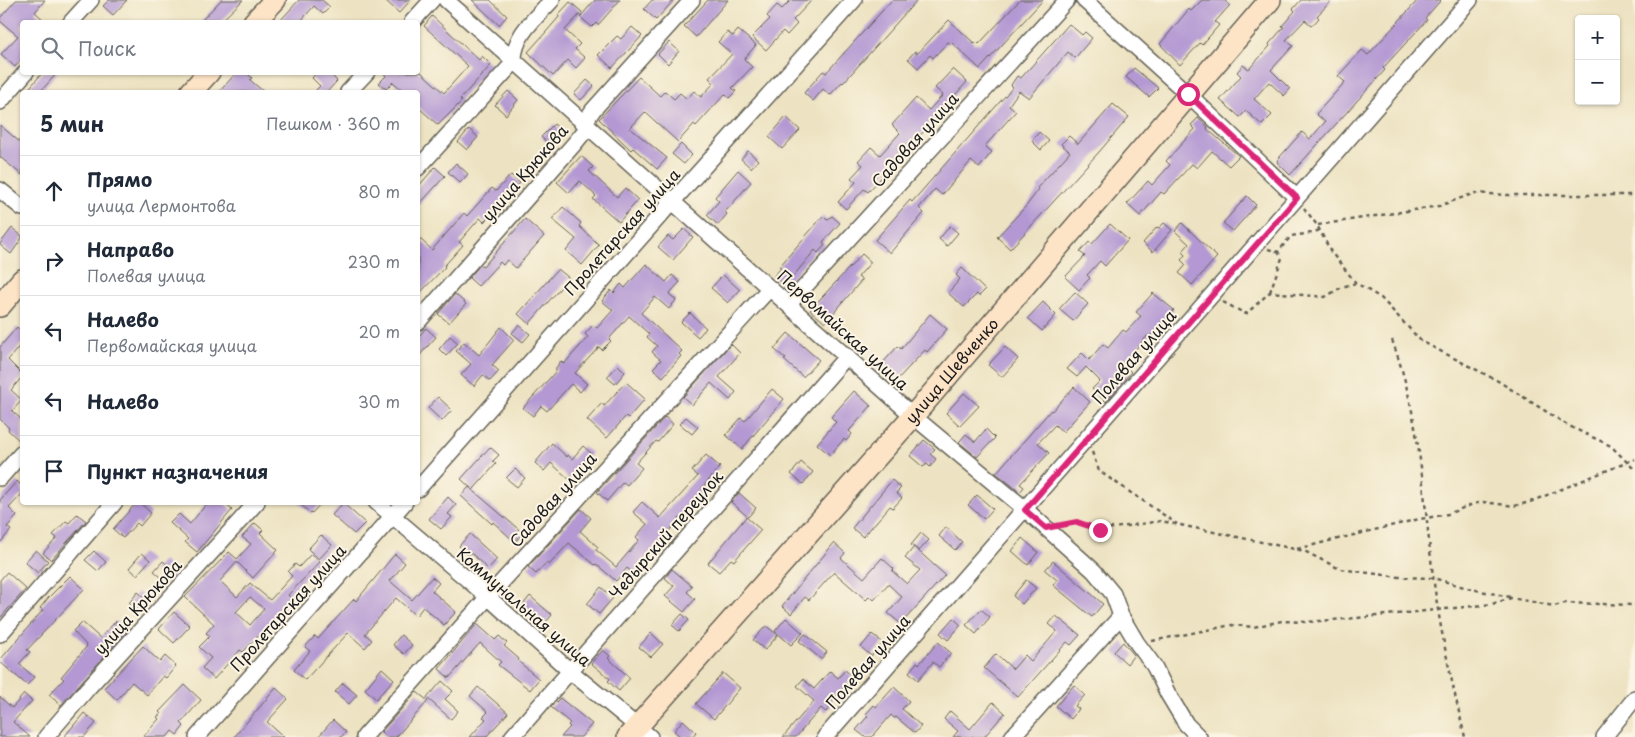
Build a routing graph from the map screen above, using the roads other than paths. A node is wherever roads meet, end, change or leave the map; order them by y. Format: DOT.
graph roads {
  1 [pos="91,0"];
  2 [pos="275,0"];
  3 [pos="432,0"];
  4 [pos="446,0"];
  5 [pos="552,0"];
  6 [pos="692,0"];
  7 [pos="854,0"];
  8 [pos="1067,0"];
  9 [pos="1084,0"];
  10 [pos="1270,0"];
  11 [pos="1470,0"];
  12 [pos="73,20"];
  13 [pos="256,20"];
  14 [pos="414,20"];
  15 [pos="514,62"];
  16 [pos="23,75"];
  17 [pos="206,75"];
  18 [pos="364,75"];
  19 [pos="193,90"];
  20 [pos="350,90"];
  21 [pos="1188,94"];
  22 [pos="0,102"];
  23 [pos="588,127"];
  24 [pos="420,166"];
  25 [pos="0,190"];
  26 [pos="1297,198"];
  27 [pos="673,201"];
  28 [pos="20,206"];
  29 [pos="20,282"];
  30 [pos="770,288"];
  31 [pos="789,304"];
  32 [pos="0,306"];
  33 [pos="420,320"];
  34 [pos="847,356"];
  35 [pos="913,416"];
  36 [pos="20,454"];
  37 [pos="0,478"];
  38 [pos="420,487"];
  39 [pos="112,505"];
  40 [pos="254,505"];
  41 [pos="379,505"];
  42 [pos="403,505"];
  43 [pos="1025,510"];
  44 [pos="393,517"];
  45 [pos="488,597"];
  46 [pos="1121,616"];
  47 [pos="0,634"];
  48 [pos="570,671"];
  49 [pos="1635,698"];
  50 [pos="638,733"];
  51 [pos="46,737"];
  52 [pos="197,737"];
  53 [pos="364,737"];
  54 [pos="512,737"];
  55 [pos="825,737"];
  56 [pos="1012,737"];
  57 [pos="1199,737"];
  58 [pos="1604,737"];
  1 -- 12 [label="street"];
  2 -- 13 [label="street"];
  3 -- 14 [label="street"];
  4 -- 15 [label="street, Первомайская улица"];
  5 -- 15 [label="street"];
  6 -- 23 [label="street, улица Крюкова"];
  7 -- 27 [label="street, Пролетарская улица"];
  8 -- 31 [label="street, Садовая улица"];
  9 -- 21 [label="street"];
  10 -- 21 [label="street, улица Шевченко"];
  11 -- 26 [label="street, Полевая улица"];
  15 -- 23 [label="street, Первомайская улица"];
  15 -- 24 [label="street"];
  16 -- 22 [label="street"];
  17 -- 19 [label="street"];
  18 -- 20 [label="street"];
  21 -- 26 [label="street"];
  21 -- 35 [label="street, улица Шевченко"];
  23 -- 27 [label="street, Первомайская улица"];
  23 -- 33 [label="street, улица Крюкова"];
  25 -- 28 [label="street"];
  26 -- 43 [label="street, Полевая улица"];
  27 -- 30 [label="street, Первомайская улица"];
  27 -- 38 [label="street, Пролетарская улица"];
  29 -- 32 [label="street"];
  30 -- 31 [label="street, Первомайская улица"];
  30 -- 45 [label="street, Садовая улица"];
  31 -- 34 [label="street, Первомайская улица"];
  34 -- 35 [label="street, Первомайская улица"];
  34 -- 48 [label="street, Чедырский переулок"];
  35 -- 43 [label="street, Первомайская улица"];
  35 -- 50 [label="street, улица Шевченко"];
  36 -- 37 [label="street"];
  39 -- 47 [label="street"];
  40 -- 51 [label="street, улица Крюкова"];
  41 -- 44 [label="street, Коммунальная улица"];
  42 -- 44 [label="street, Пролетарская улица"];
  43 -- 46 [label="street, Первомайская улица"];
  43 -- 55 [label="street, Полевая улица"];
  44 -- 45 [label="street, Коммунальная улица"];
  44 -- 52 [label="street, Пролетарская улица"];
  45 -- 48 [label="street, Коммунальная улица"];
  45 -- 53 [label="street, Садовая улица"];
  46 -- 56 [label="street"];
  46 -- 57 [label="street, Первомайская улица"];
  48 -- 50 [label="street, Коммунальная улица"];
  48 -- 54 [label="street, Чедырский переулок"];
  49 -- 58 [label="street"];
}
